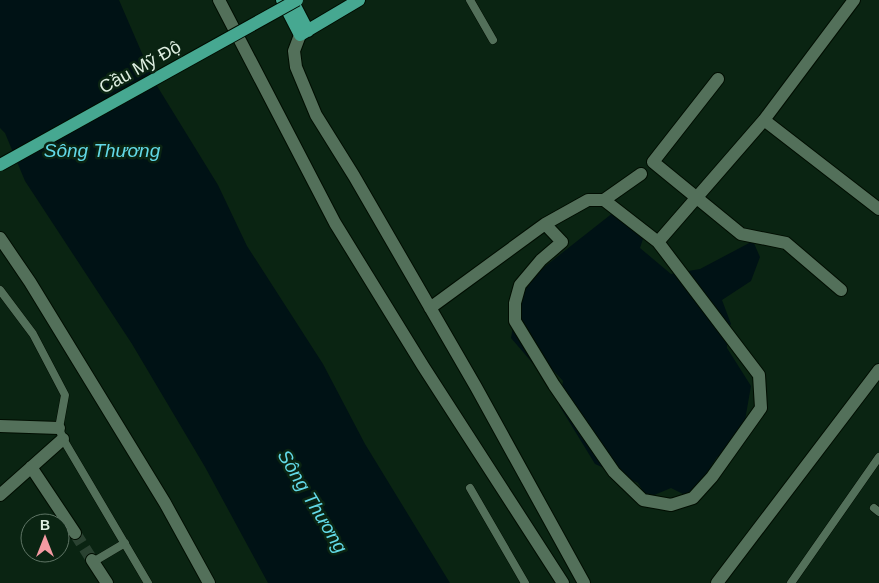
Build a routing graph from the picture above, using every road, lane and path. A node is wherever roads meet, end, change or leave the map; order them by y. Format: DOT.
graph roads {
  1 [pos="219,0"];
  2 [pos="282,0"];
  3 [pos="292,0"];
  4 [pos="297,0"];
  5 [pos="358,0"];
  6 [pos="470,0"];
  7 [pos="854,0"];
  8 [pos="304,33"];
  9 [pos="493,40"];
  10 [pos="718,79"];
  11 [pos="764,120"];
  12 [pos="0,165"];
  13 [pos="641,174"];
  14 [pos="695,198"];
  15 [pos="604,200"];
  16 [pos="879,209"];
  17 [pos="545,224"];
  18 [pos="0,238"];
  19 [pos="658,242"];
  20 [pos="0,290"];
  21 [pos="842,290"];
  22 [pos="430,308"];
  23 [pos="879,370"];
  24 [pos="0,426"];
  25 [pos="61,434"];
  26 [pos="879,457"];
  27 [pos="31,468"];
  28 [pos="470,488"];
  29 [pos="0,495"];
  30 [pos="75,533"];
  31 [pos="125,543"];
  32 [pos="93,561"];
  33 [pos="107,583"];
  34 [pos="148,583"];
  35 [pos="209,583"];
  36 [pos="526,583"];
  37 [pos="563,583"];
  38 [pos="584,583"];
  39 [pos="717,583"];
  40 [pos="791,583"];
  1 -- 37 [label="street"];
  2 -- 8 [label="main road"];
  3 -- 8 [label="main road"];
  4 -- 12 [label="main road, Cầu Mỹ Độ, bridge"];
  5 -- 8 [label="main road"];
  6 -- 9 [label="lane"];
  7 -- 11 [label="street"];
  8 -- 22 [label="street"];
  10 -- 14 [label="street"];
  11 -- 14 [label="street"];
  11 -- 16 [label="street"];
  13 -- 15 [label="street"];
  14 -- 19 [label="street"];
  14 -- 21 [label="street"];
  15 -- 17 [label="street"];
  15 -- 19 [label="street"];
  17 -- 19 [label="street"];
  17 -- 22 [label="street"];
  18 -- 35 [label="street"];
  20 -- 25 [label="lane"];
  22 -- 38 [label="street"];
  23 -- 39 [label="street"];
  24 -- 25 [label="street"];
  25 -- 27 [label="street"];
  25 -- 31 [label="lane"];
  26 -- 40 [label="lane"];
  27 -- 29 [label="street"];
  27 -- 30 [label="street"];
  28 -- 36 [label="lane"];
  31 -- 32 [label="lane"];
  31 -- 34 [label="lane"];
  32 -- 33 [label="street"];
}
